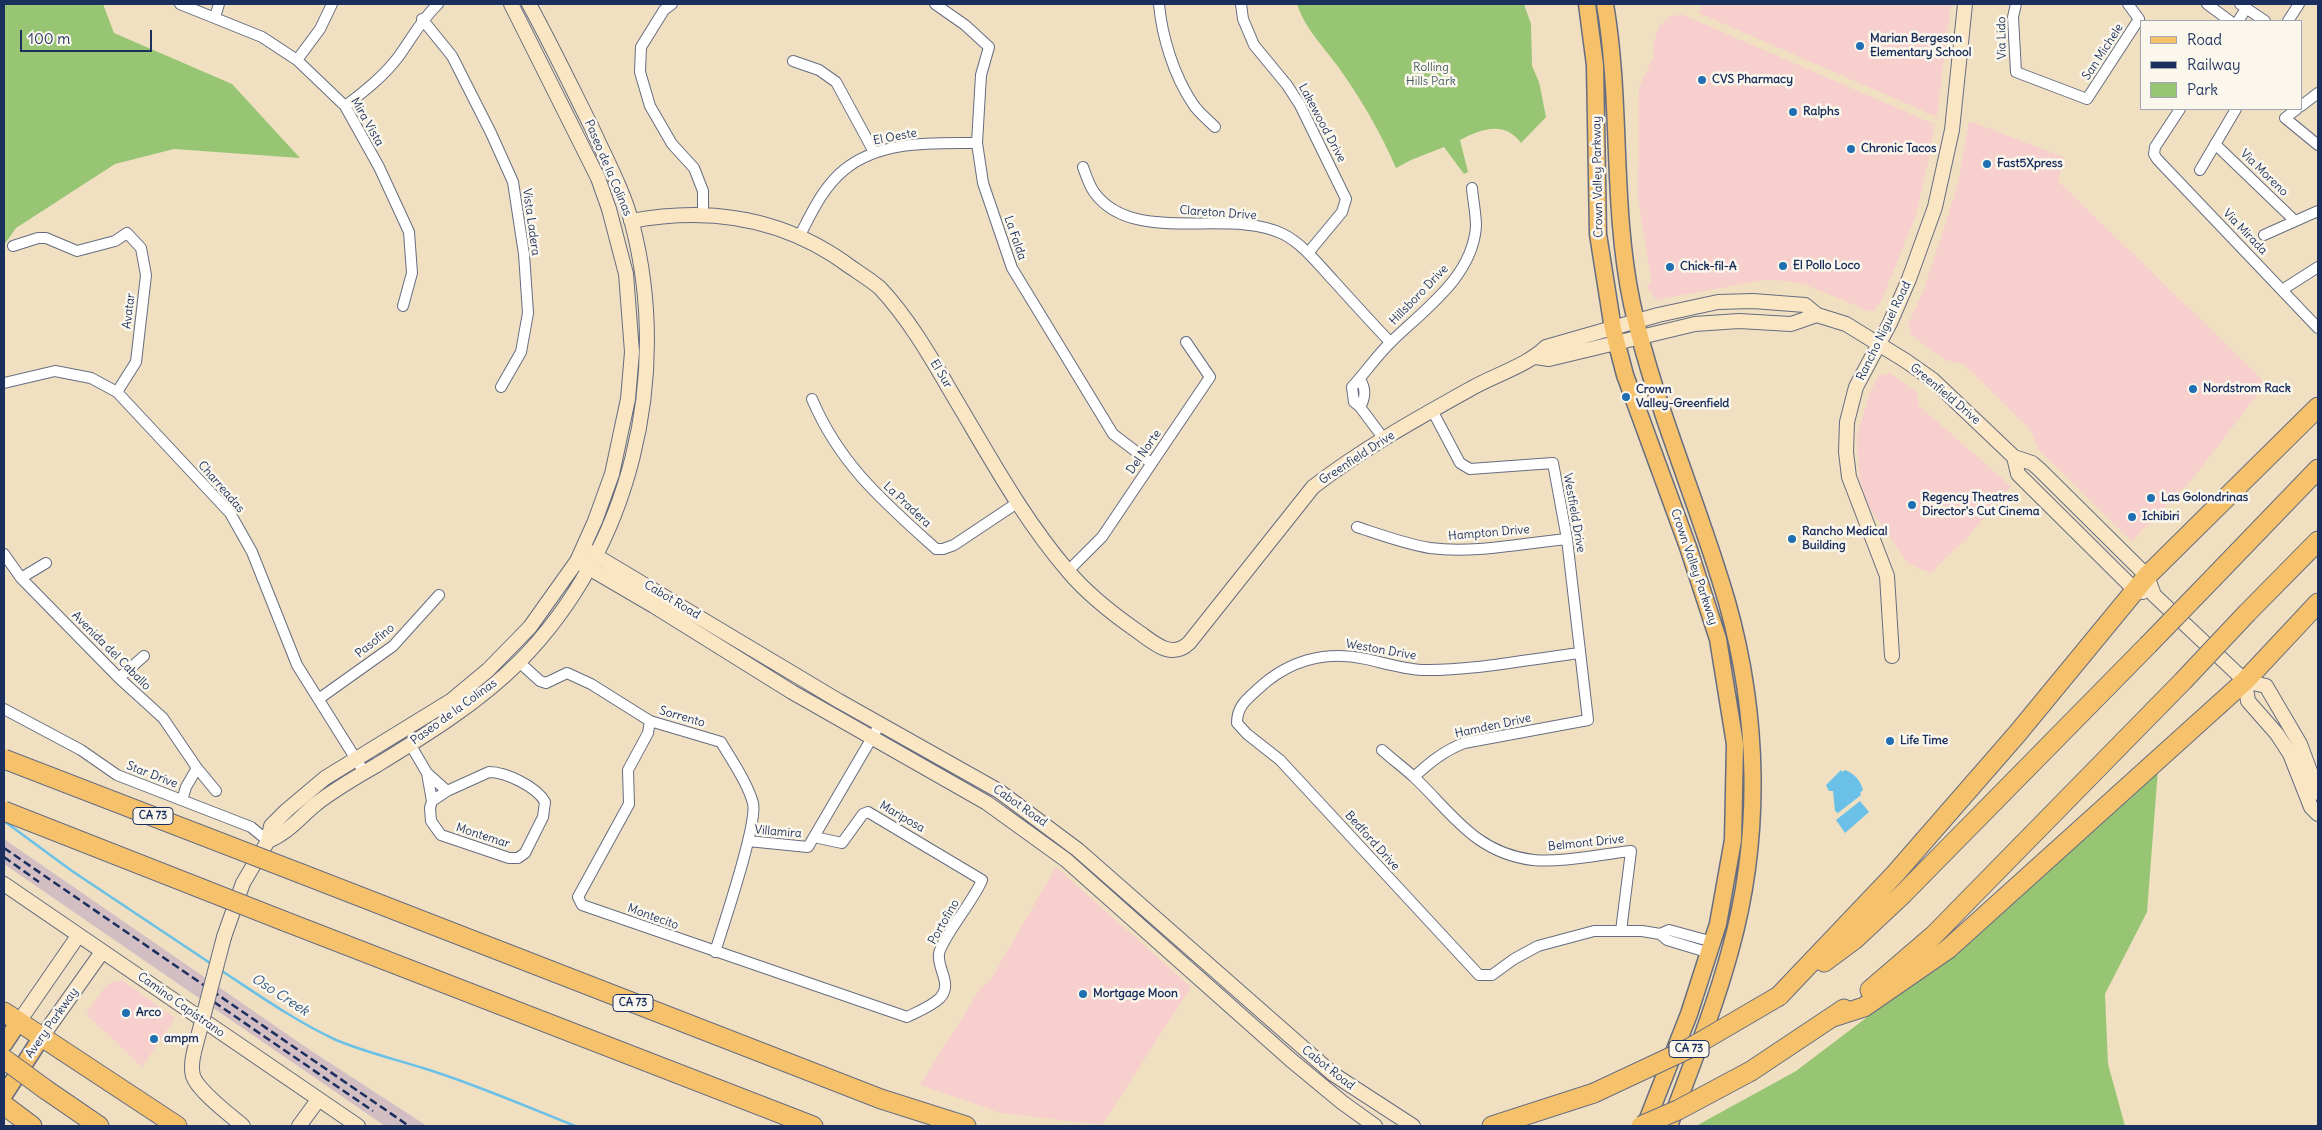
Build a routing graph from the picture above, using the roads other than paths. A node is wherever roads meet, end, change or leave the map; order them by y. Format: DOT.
graph roads {
  1 [pos="180,4"];
  2 [pos="219,4"];
  3 [pos="332,4"];
  4 [pos="438,4"];
  5 [pos="511,4"];
  6 [pos="529,4"];
  7 [pos="672,4"];
  8 [pos="935,4"];
  9 [pos="1159,4"];
  10 [pos="1241,4"];
  11 [pos="1588,4"];
  12 [pos="1605,4"];
  13 [pos="1965,4"];
  14 [pos="2016,4"];
  15 [pos="2128,4"];
  16 [pos="2299,4"];
  17 [pos="2209,5"];
  18 [pos="2243,6"];
  19 [pos="215,17"];
  20 [pos="422,20"];
  21 [pos="2229,20"];
  22 [pos="2238,20"];
  23 [pos="2264,20"];
  24 [pos="2289,20"];
  25 [pos="297,60"];
  26 [pos="793,61"];
  27 [pos="2318,93"];
  28 [pos="2087,99"];
  29 [pos="2302,105"];
  30 [pos="345,106"];
  31 [pos="2179,110"];
  32 [pos="2235,110"];
  33 [pos="2297,110"];
  34 [pos="1214,127"];
  35 [pos="977,143"];
  36 [pos="2215,144"];
  37 [pos="2318,145"];
  38 [pos="874,152"];
  39 [pos="1083,168"];
  40 [pos="2200,170"];
  41 [pos="1472,188"];
  42 [pos="610,209"];
  43 [pos="2318,211"];
  44 [pos="703,214"];
  45 [pos="632,221"];
  46 [pos="2295,221"];
  47 [pos="2264,234"];
  48 [pos="800,237"];
  49 [pos="13,246"];
  50 [pos="1308,253"];
  51 [pos="623,258"];
  52 [pos="2318,267"];
  53 [pos="2282,290"];
  54 [pos="404,306"];
  55 [pos="1817,315"];
  56 [pos="2318,328"];
  57 [pos="1638,329"];
  58 [pos="1615,336"];
  59 [pos="1186,342"];
  60 [pos="1390,342"];
  61 [pos="1879,344"];
  62 [pos="4,383"];
  63 [pos="501,387"];
  64 [pos="117,392"];
  65 [pos="812,399"];
  66 [pos="2318,407"];
  67 [pos="1433,412"];
  68 [pos="1384,439"];
  69 [pos="2014,457"];
  70 [pos="1151,463"];
  71 [pos="2318,469"];
  72 [pos="1017,503"];
  73 [pos="1357,527"];
  74 [pos="1567,538"];
  75 [pos="2318,541"];
  76 [pos="583,548"];
  77 [pos="4,554"];
  78 [pos="596,555"];
  79 [pos="46,563"];
  80 [pos="583,565"];
  81 [pos="1068,571"];
  82 [pos="2147,576"];
  83 [pos="21,578"];
  84 [pos="2135,590"];
  85 [pos="439,595"];
  86 [pos="2154,595"];
  87 [pos="2318,602"];
  88 [pos="1177,651"];
  89 [pos="1580,654"];
  90 [pos="144,656"];
  91 [pos="1892,656"];
  92 [pos="519,662"];
  93 [pos="119,678"];
  94 [pos="2245,681"];
  95 [pos="320,698"];
  96 [pos="452,700"];
  97 [pos="4,709"];
  98 [pos="1588,720"];
  99 [pos="650,721"];
  100 [pos="1237,722"];
  101 [pos="880,724"];
  102 [pos="2292,730"];
  103 [pos="872,737"];
  104 [pos="2281,739"];
  105 [pos="410,744"];
  106 [pos="1382,750"];
  107 [pos="4,758"];
  108 [pos="356,760"];
  109 [pos="197,768"];
  110 [pos="364,772"];
  111 [pos="428,773"];
  112 [pos="1414,777"];
  113 [pos="216,791"];
  114 [pos="447,791"];
  115 [pos="2318,793"];
  116 [pos="182,800"];
  117 [pos="432,801"];
  118 [pos="4,812"];
  119 [pos="2318,814"];
  120 [pos="814,837"];
  121 [pos="268,841"];
  122 [pos="748,841"];
  123 [pos="982,880"];
  124 [pos="4,884"];
  125 [pos="1621,931"];
  126 [pos="78,936"];
  127 [pos="1712,947"];
  128 [pos="102,952"];
  129 [pos="715,952"];
  130 [pos="1779,996"];
  131 [pos="11,1017"];
  132 [pos="1833,1017"];
  133 [pos="907,1018"];
  134 [pos="41,1038"];
  135 [pos="4,1044"];
  136 [pos="4,1059"];
  137 [pos="4,1095"];
  138 [pos="318,1100"];
  139 [pos="4,1105"];
  140 [pos="28,1123"];
  141 [pos="99,1126"];
  142 [pos="177,1126"];
  143 [pos="243,1126"];
  144 [pos="299,1126"];
  145 [pos="358,1126"];
  146 [pos="813,1126"];
  147 [pos="966,1126"];
  148 [pos="1375,1126"];
  149 [pos="1413,1126"];
  150 [pos="1492,1126"];
  151 [pos="1642,1126"];
  152 [pos="1645,1126"];
  153 [pos="1669,1126"];
  1 -- 19 [label="street, Mira Vista"];
  2 -- 19 [label="street"];
  3 -- 25 [label="street"];
  4 -- 20 [label="street"];
  5 -- 42 [label="main road, Paseo de la Colinas"];
  6 -- 45 [label="main road, Paseo de la Colinas"];
  7 -- 44 [label="street"];
  8 -- 35 [label="street, La Falda"];
  9 -- 34 [label="street"];
  10 -- 50 [label="street, Lakewood Drive"];
  11 -- 58 [label="main road, Crown Valley Parkway"];
  12 -- 57 [label="main road, Crown Valley Parkway"];
  13 -- 61 [label="main road, Rancho Niguel Road"];
  14 -- 28 [label="street, Via Lido"];
  15 -- 28 [label="street, San Michele"];
  16 -- 24 [label="street"];
  17 -- 21 [label="street"];
  18 -- 22 [label="street"];
  18 -- 23 [label="street"];
  19 -- 25 [label="street, Mira Vista"];
  20 -- 30 [label="street"];
  20 -- 63 [label="street, Vista Ladera"];
  25 -- 30 [label="street, Mira Vista"];
  26 -- 38 [label="street"];
  27 -- 29 [label="street"];
  30 -- 54 [label="street, Mira Vista"];
  31 -- 53 [label="street, Via Mirada"];
  32 -- 36 [label="street"];
  33 -- 37 [label="street"];
  35 -- 38 [label="street, El Oeste"];
  35 -- 70 [label="street, La Falda"];
  36 -- 40 [label="street"];
  36 -- 46 [label="street, Via Moreno"];
  38 -- 48 [label="street, El Oeste"];
  39 -- 50 [label="street, Clareton Drive"];
  41 -- 60 [label="street, Hillsboro Drive"];
  42 -- 45 [label="main road"];
  42 -- 51 [label="main road, Paseo de la Colinas"];
  43 -- 46 [label="street"];
  44 -- 45 [label="main road, El Sur"];
  44 -- 48 [label="main road, El Sur"];
  45 -- 51 [label="main road"];
  45 -- 78 [label="main road, Paseo de la Colinas"];
  46 -- 47 [label="street"];
  48 -- 72 [label="main road, El Sur"];
  49 -- 64 [label="street, Avatar"];
  50 -- 60 [label="street, Clareton Drive"];
  51 -- 76 [label="main road, Paseo de la Colinas"];
  52 -- 53 [label="street"];
  53 -- 56 [label="street, Via Mirada"];
  55 -- 57 [label="main road, Greenfield Drive"];
  55 -- 57 [label="main road, Greenfield Drive"];
  55 -- 61 [label="main road, Greenfield Drive"];
  57 -- 58 [label="main road, Greenfield Drive"];
  57 -- 153 [label="main road, Crown Valley Parkway"];
  58 -- 67 [label="main road, Greenfield Drive"];
  58 -- 127 [label="main road, Crown Valley Parkway"];
  59 -- 70 [label="street, Del Norte"];
  60 -- 68 [label="street, Hillsboro Drive"];
  61 -- 69 [label="main road, Greenfield Drive"];
  61 -- 91 [label="main road, Rancho Niguel Road"];
  62 -- 64 [label="street, Charreadas"];
  64 -- 95 [label="street, Charreadas"];
  65 -- 72 [label="street, La Pradera"];
  66 -- 82 [label="highway"];
  67 -- 68 [label="main road, Greenfield Drive"];
  67 -- 74 [label="street, Westfield Drive"];
  68 -- 88 [label="main road, Greenfield Drive"];
  69 -- 82 [label="main road, Greenfield Drive"];
  69 -- 84 [label="main road, Greenfield Drive"];
  70 -- 81 [label="street, Del Norte"];
  71 -- 130 [label="highway, bridge"];
  72 -- 81 [label="main road, El Sur"];
  73 -- 74 [label="street, Hampton Drive"];
  74 -- 89 [label="street, Westfield Drive"];
  75 -- 132 [label="highway, bridge"];
  76 -- 78 [label="main road, Cabot Road"];
  76 -- 80 [label="main road, Paseo de la Colinas"];
  77 -- 83 [label="street, Avenida del Caballo"];
  78 -- 80 [label="main road, Paseo de la Colinas"];
  78 -- 101 [label="main road, Cabot Road"];
  79 -- 83 [label="street"];
  80 -- 92 [label="main road, Paseo de la Colinas"];
  80 -- 96 [label="main road, Paseo de la Colinas"];
  80 -- 103 [label="main road, Cabot Road"];
  81 -- 88 [label="main road, El Sur"];
  82 -- 84 [label="highway"];
  82 -- 86 [label="main road, Greenfield Drive"];
  83 -- 93 [label="street, Avenida del Caballo"];
  84 -- 86 [label="main road, Greenfield Drive"];
  84 -- 130 [label="highway"];
  85 -- 95 [label="street, Pasofino"];
  86 -- 94 [label="main road, Greenfield Drive"];
  87 -- 94 [label="highway"];
  89 -- 98 [label="street, Westfield Drive"];
  89 -- 100 [label="street, Weston Drive"];
  90 -- 93 [label="street"];
  92 -- 99 [label="street, Sorrento"];
  92 -- 105 [label="main road, Paseo de la Colinas"];
  93 -- 109 [label="street, Avenida del Caballo"];
  94 -- 102 [label="main road, Greenfield Drive"];
  94 -- 104 [label="main road"];
  94 -- 132 [label="highway"];
  95 -- 108 [label="street, Charreadas"];
  96 -- 105 [label="main road"];
  96 -- 108 [label="main road, Paseo de la Colinas"];
  97 -- 116 [label="street, Star Drive"];
  98 -- 112 [label="street, Hamden Drive"];
  99 -- 122 [label="street, Sorrento"];
  99 -- 129 [label="street, Montecito"];
  100 -- 125 [label="street, Bedford Drive"];
  101 -- 103 [label="street, Villamira"];
  101 -- 149 [label="main road, Cabot Road"];
  102 -- 104 [label="main road"];
  102 -- 115 [label="main road, Greenfield Drive"];
  103 -- 120 [label="street, Villamira"];
  103 -- 148 [label="main road, Cabot Road"];
  104 -- 119 [label="main road"];
  105 -- 110 [label="main road, Paseo de la Colinas"];
  105 -- 111 [label="street"];
  106 -- 112 [label="street, Belmont Drive"];
  107 -- 147 [label="highway, CA 73, bridge"];
  108 -- 110 [label="street, Charreadas"];
  108 -- 121 [label="main road, Paseo de la Colinas"];
  109 -- 113 [label="street, Avenida del Caballo"];
  109 -- 116 [label="street"];
  110 -- 121 [label="main road, Paseo de la Colinas"];
  111 -- 114 [label="street"];
  111 -- 117 [label="street"];
  112 -- 125 [label="street, Belmont Drive"];
  114 -- 117 [label="street, Montemar"];
  114 -- 117 [label="street, Montemar"];
  116 -- 121 [label="street, Star Drive"];
  118 -- 146 [label="highway, bridge"];
  120 -- 122 [label="street, Villamira"];
  120 -- 123 [label="street, Mariposa"];
  121 -- 143 [label="main road, Paseo de la Colinas, bridge"];
  122 -- 129 [label="street, Villamira"];
  123 -- 133 [label="street, Portofino"];
  124 -- 126 [label="main road, Camino Capistrano"];
  125 -- 127 [label="street"];
  126 -- 128 [label="main road, Camino Capistrano"];
  126 -- 131 [label="main road"];
  127 -- 152 [label="main road, Crown Valley Parkway"];
  128 -- 134 [label="main road, Avery Parkway"];
  128 -- 138 [label="main road, Camino Capistrano"];
  129 -- 133 [label="street, Montecito"];
  130 -- 150 [label="highway, CA 73, bridge"];
  131 -- 134 [label="highway"];
  131 -- 135 [label="main road"];
  132 -- 151 [label="highway, bridge"];
  134 -- 137 [label="main road, Avery Parkway"];
  134 -- 142 [label="highway"];
  136 -- 141 [label="highway, bridge"];
  138 -- 144 [label="main road"];
  138 -- 145 [label="main road, Camino Capistrano"];
  139 -- 140 [label="highway"];
}
